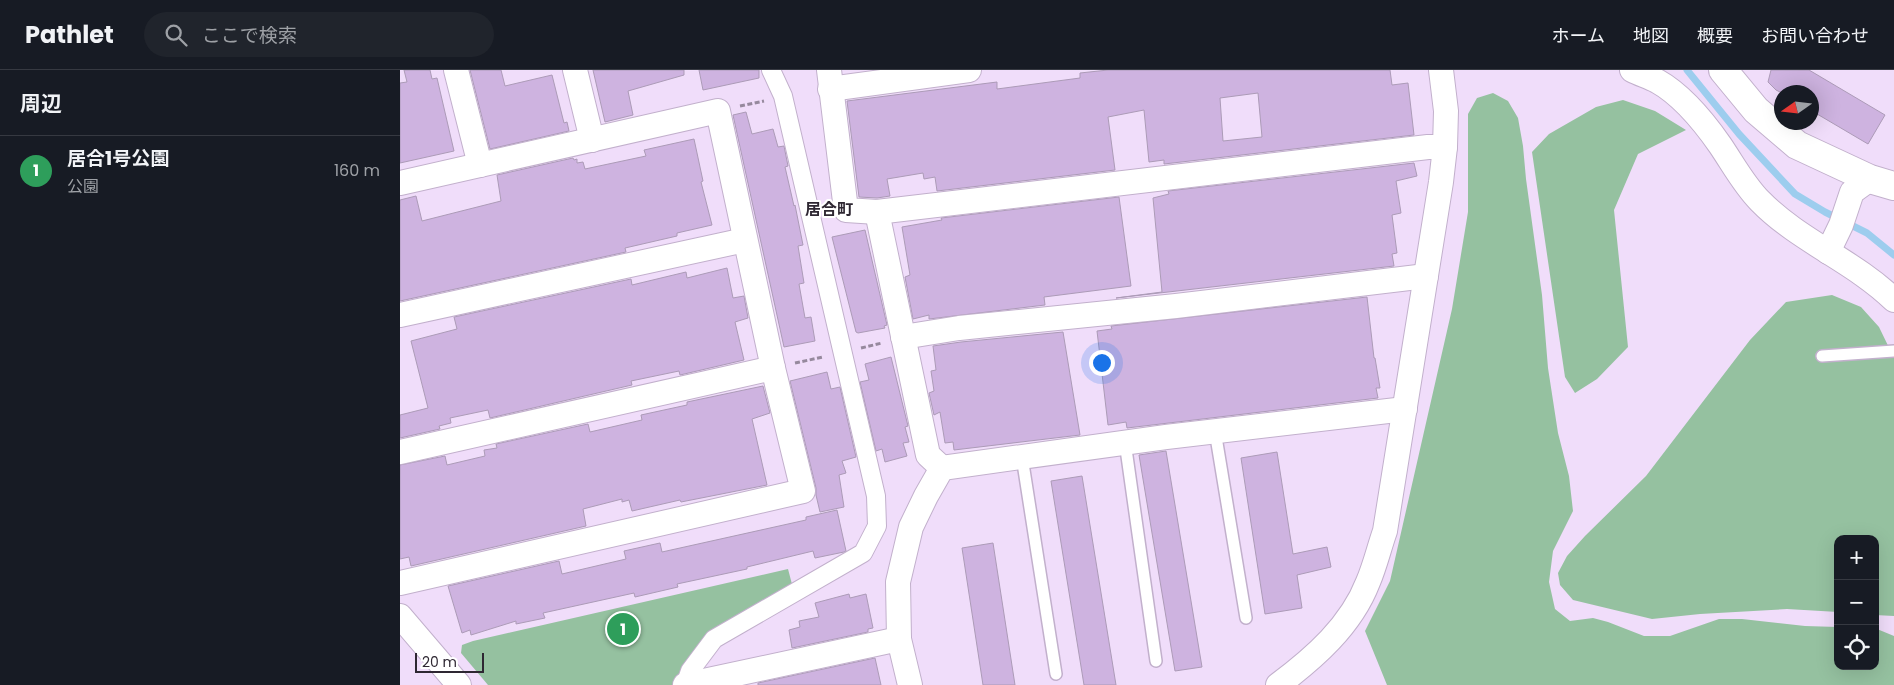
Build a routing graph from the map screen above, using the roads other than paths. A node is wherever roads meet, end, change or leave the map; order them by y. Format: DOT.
graph roads {
  1 [pos="456,70"];
  2 [pos="574,70"];
  3 [pos="771,70"];
  4 [pos="969,70"];
  5 [pos="1441,70"];
  6 [pos="1632,70"];
  7 [pos="1723,70"];
  8 [pos="829,79"];
  9 [pos="592,140"];
  10 [pos="1445,147"];
  11 [pos="480,165"];
  12 [pos="400,183"];
  13 [pos="1872,186"];
  14 [pos="877,212"];
  15 [pos="745,240"];
  16 [pos="1828,252"];
  17 [pos="1426,276"];
  18 [pos="1894,300"];
  19 [pos="400,315"];
  20 [pos="903,337"];
  21 [pos="1894,351"];
  22 [pos="1822,356"];
  23 [pos="773,368"];
  24 [pos="1404,408"];
  25 [pos="1215,431"];
  26 [pos="1125,442"];
  27 [pos="400,452"];
  28 [pos="1022,457"];
  29 [pos="942,468"];
  30 [pos="400,583"];
  31 [pos="400,616"];
  32 [pos="1246,618"];
  33 [pos="899,639"];
  34 [pos="1156,661"];
  35 [pos="1056,674"];
  36 [pos="459,685"];
  37 [pos="685,685"];
  38 [pos="910,685"];
  39 [pos="1278,685"];
  1 -- 11 [label="street"];
  2 -- 9 [label="street"];
  3 -- 37 [label="street"];
  4 -- 8 [label="street"];
  5 -- 10 [label="street"];
  6 -- 16 [label="street"];
  7 -- 13 [label="street"];
  8 -- 14 [label="street"];
  9 -- 11 [label="street"];
  9 -- 15 [label="street"];
  10 -- 14 [label="street"];
  10 -- 17 [label="street"];
  11 -- 12 [label="street"];
  13 -- 16 [label="street"];
  14 -- 20 [label="street"];
  15 -- 19 [label="street"];
  15 -- 23 [label="street"];
  16 -- 18 [label="street"];
  17 -- 20 [label="street"];
  17 -- 24 [label="street"];
  20 -- 29 [label="street"];
  21 -- 22 [label="lane"];
  23 -- 27 [label="street"];
  23 -- 30 [label="street"];
  24 -- 25 [label="street"];
  24 -- 39 [label="street"];
  25 -- 26 [label="street"];
  25 -- 32 [label="lane"];
  26 -- 28 [label="street"];
  26 -- 34 [label="lane"];
  28 -- 29 [label="street"];
  28 -- 35 [label="lane"];
  29 -- 33 [label="street"];
  31 -- 36 [label="street"];
  33 -- 37 [label="street"];
  33 -- 38 [label="street"];
}
